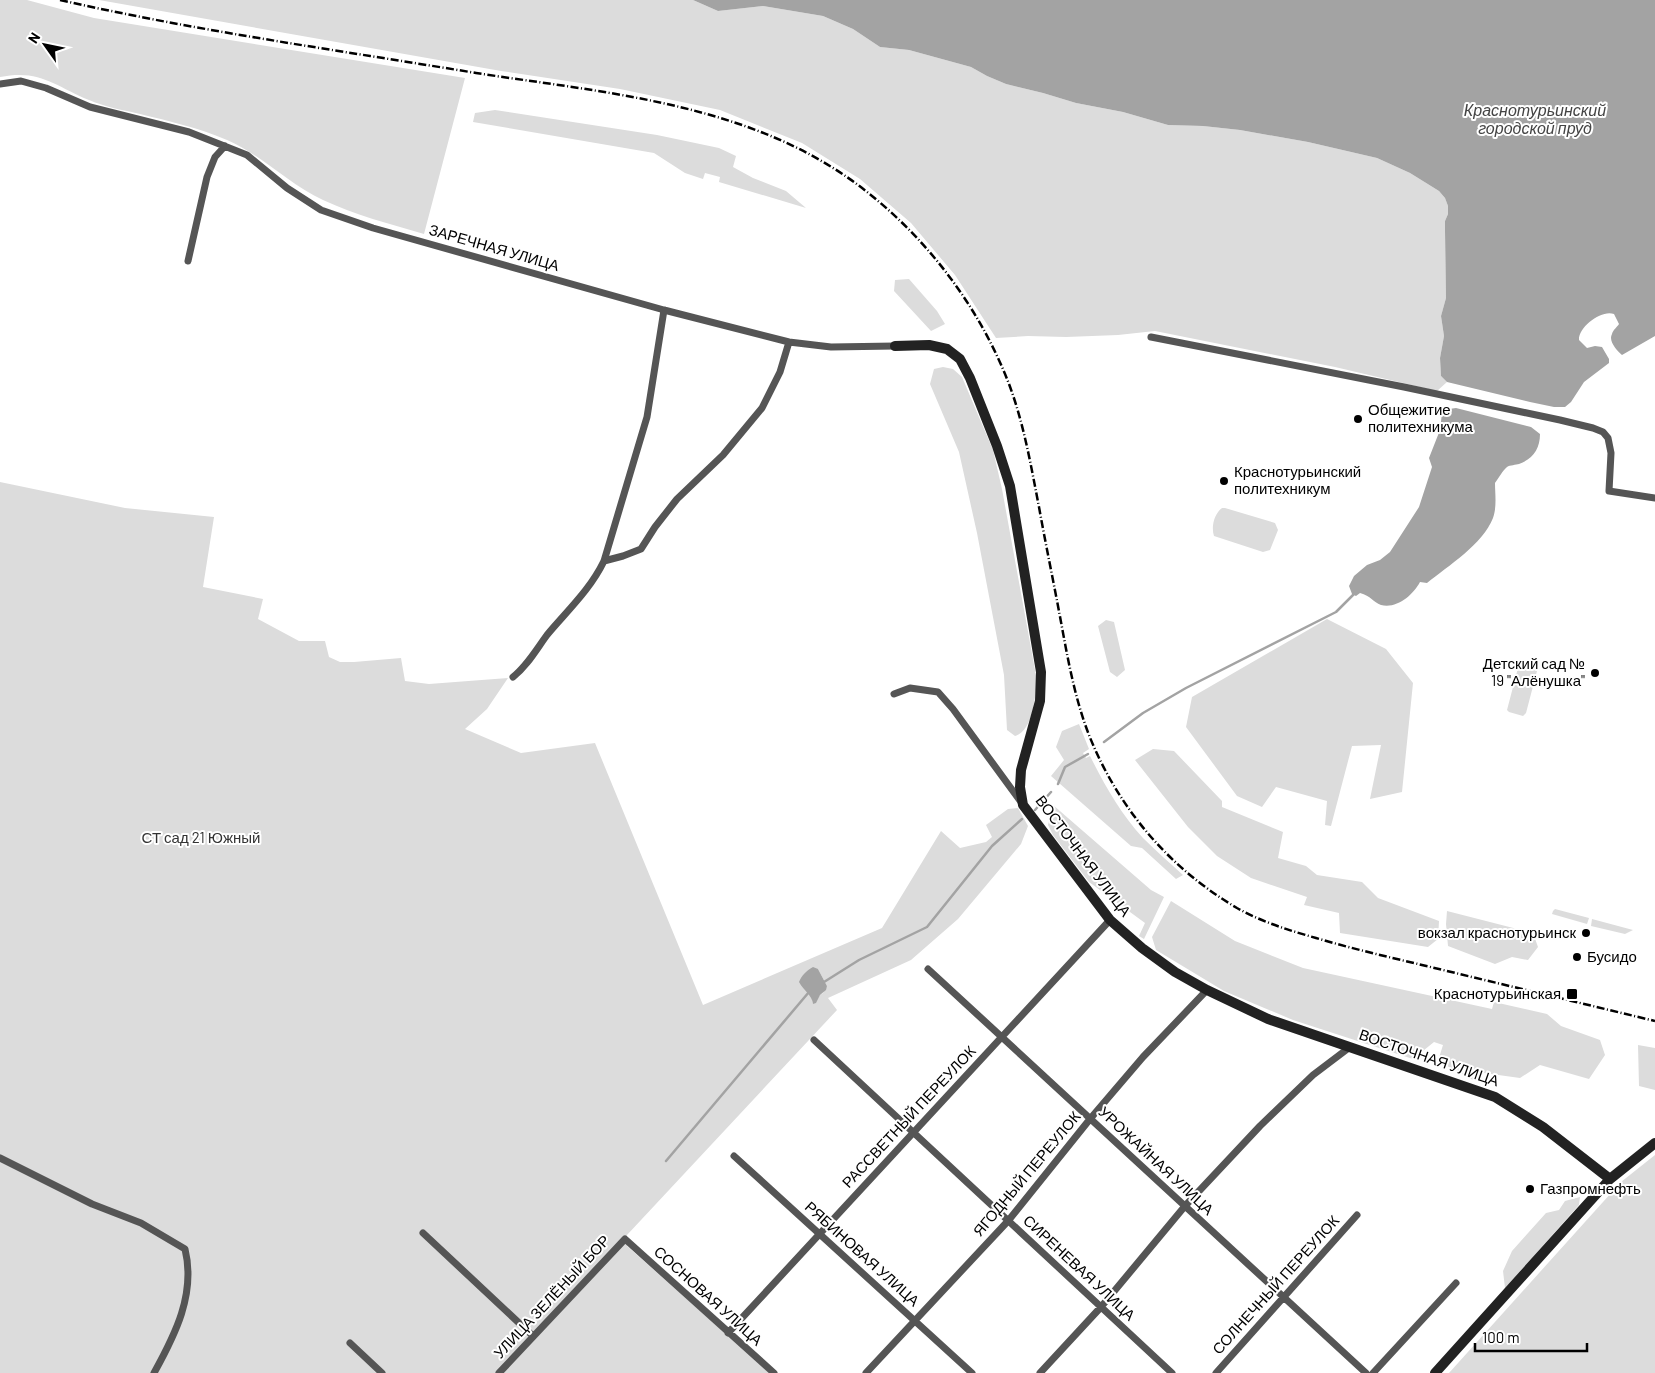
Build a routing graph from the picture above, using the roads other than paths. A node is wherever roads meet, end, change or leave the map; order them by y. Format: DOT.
graph roads {
  1 [pos="0,84"];
  2 [pos="224,146"];
  3 [pos="188,262"];
  4 [pos="664,310"];
  5 [pos="1151,337"];
  6 [pos="789,342"];
  7 [pos="895,346"];
  8 [pos="1655,498"];
  9 [pos="604,561"];
  10 [pos="513,678"];
  11 [pos="894,694"];
  12 [pos="1023,805"];
  13 [pos="1110,920"];
  14 [pos="928,969"];
  15 [pos="1207,990"];
  16 [pos="1002,1037"];
  17 [pos="814,1040"];
  18 [pos="1350,1046"];
  19 [pos="1090,1119"];
  20 [pos="913,1133"];
  21 [pos="1655,1143"];
  22 [pos="734,1156"];
  23 [pos="0,1158"];
  24 [pos="1610,1179"];
  25 [pos="1185,1206"];
  26 [pos="1357,1216"];
  27 [pos="1008,1221"];
  28 [pos="423,1233"];
  29 [pos="820,1234"];
  30 [pos="625,1240"];
  31 [pos="1456,1284"];
  32 [pos="1284,1298"];
  33 [pos="1101,1307"];
  34 [pos="915,1321"];
  35 [pos="728,1333"];
  36 [pos="533,1336"];
  37 [pos="350,1343"];
  38 [pos="154,1373"];
  39 [pos="382,1373"];
  40 [pos="499,1373"];
  41 [pos="774,1373"];
  42 [pos="866,1373"];
  43 [pos="972,1373"];
  44 [pos="1040,1373"];
  45 [pos="1172,1373"];
  46 [pos="1216,1373"];
  47 [pos="1366,1373"];
  48 [pos="1373,1373"];
  49 [pos="1435,1373"];
  1 -- 2 [label="street, ЗАРЕЧНАЯ УЛИЦА"];
  2 -- 3 [label="street"];
  2 -- 4 [label="street, ЗАРЕЧНАЯ УЛИЦА"];
  4 -- 6 [label="street, ЗАРЕЧНАЯ УЛИЦА"];
  4 -- 9 [label="street"];
  5 -- 8 [label="street"];
  6 -- 7 [label="street, ЗАРЕЧНАЯ УЛИЦА"];
  6 -- 9 [label="street"];
  7 -- 12 [label="street, ВОСТОЧНАЯ УЛИЦА"];
  9 -- 10 [label="street"];
  11 -- 12 [label="street"];
  12 -- 13 [label="street, ВОСТОЧНАЯ УЛИЦА"];
  13 -- 15 [label="street, ВОСТОЧНАЯ УЛИЦА"];
  13 -- 16 [label="street, РАССВЕТНЫЙ ПЕРЕУЛОК"];
  14 -- 16 [label="street, УРОЖАЙНАЯ УЛИЦА"];
  15 -- 18 [label="street, ВОСТОЧНАЯ УЛИЦА"];
  15 -- 19 [label="street, ЯГОДНЫЙ ПЕРЕУЛОК"];
  16 -- 19 [label="street, УРОЖАЙНАЯ УЛИЦА"];
  16 -- 20 [label="street, РАССВЕТНЫЙ ПЕРЕУЛОК"];
  17 -- 20 [label="street, СИРЕНЕВАЯ УЛИЦА"];
  18 -- 24 [label="street, ВОСТОЧНАЯ УЛИЦА"];
  18 -- 25 [label="street"];
  19 -- 25 [label="street, УРОЖАЙНАЯ УЛИЦА"];
  19 -- 27 [label="street, ЯГОДНЫЙ ПЕРЕУЛОК"];
  20 -- 27 [label="street, СИРЕНЕВАЯ УЛИЦА"];
  20 -- 29 [label="street, РАССВЕТНЫЙ ПЕРЕУЛОК"];
  21 -- 24 [label="street"];
  22 -- 29 [label="street, РЯБИНОВАЯ УЛИЦА"];
  23 -- 38 [label="street"];
  24 -- 49 [label="street"];
  25 -- 32 [label="street, УРОЖАЙНАЯ УЛИЦА"];
  25 -- 33 [label="street"];
  26 -- 32 [label="street, СОЛНЕЧНЫЙ ПЕРЕУЛОК"];
  27 -- 33 [label="street, СИРЕНЕВАЯ УЛИЦА"];
  27 -- 34 [label="street, ЯГОДНЫЙ ПЕРЕУЛОК"];
  28 -- 36 [label="street"];
  29 -- 34 [label="street, РЯБИНОВАЯ УЛИЦА"];
  29 -- 35 [label="street, РАССВЕТНЫЙ ПЕРЕУЛОК"];
  30 -- 35 [label="street, СОСНОВАЯ УЛИЦА"];
  30 -- 36 [label="street, УЛИЦА ЗЕЛЁНЫЙ БОР"];
  31 -- 48 [label="street"];
  32 -- 46 [label="street, СОЛНЕЧНЫЙ ПЕРЕУЛОК"];
  32 -- 47 [label="street, УРОЖАЙНАЯ УЛИЦА"];
  33 -- 44 [label="street"];
  33 -- 45 [label="street, СИРЕНЕВАЯ УЛИЦА"];
  34 -- 42 [label="street, ЯГОДНЫЙ ПЕРЕУЛОК"];
  34 -- 43 [label="street, РЯБИНОВАЯ УЛИЦА"];
  35 -- 41 [label="street, СОСНОВАЯ УЛИЦА"];
  36 -- 40 [label="street, УЛИЦА ЗЕЛЁНЫЙ БОР"];
  37 -- 39 [label="street"];
}
